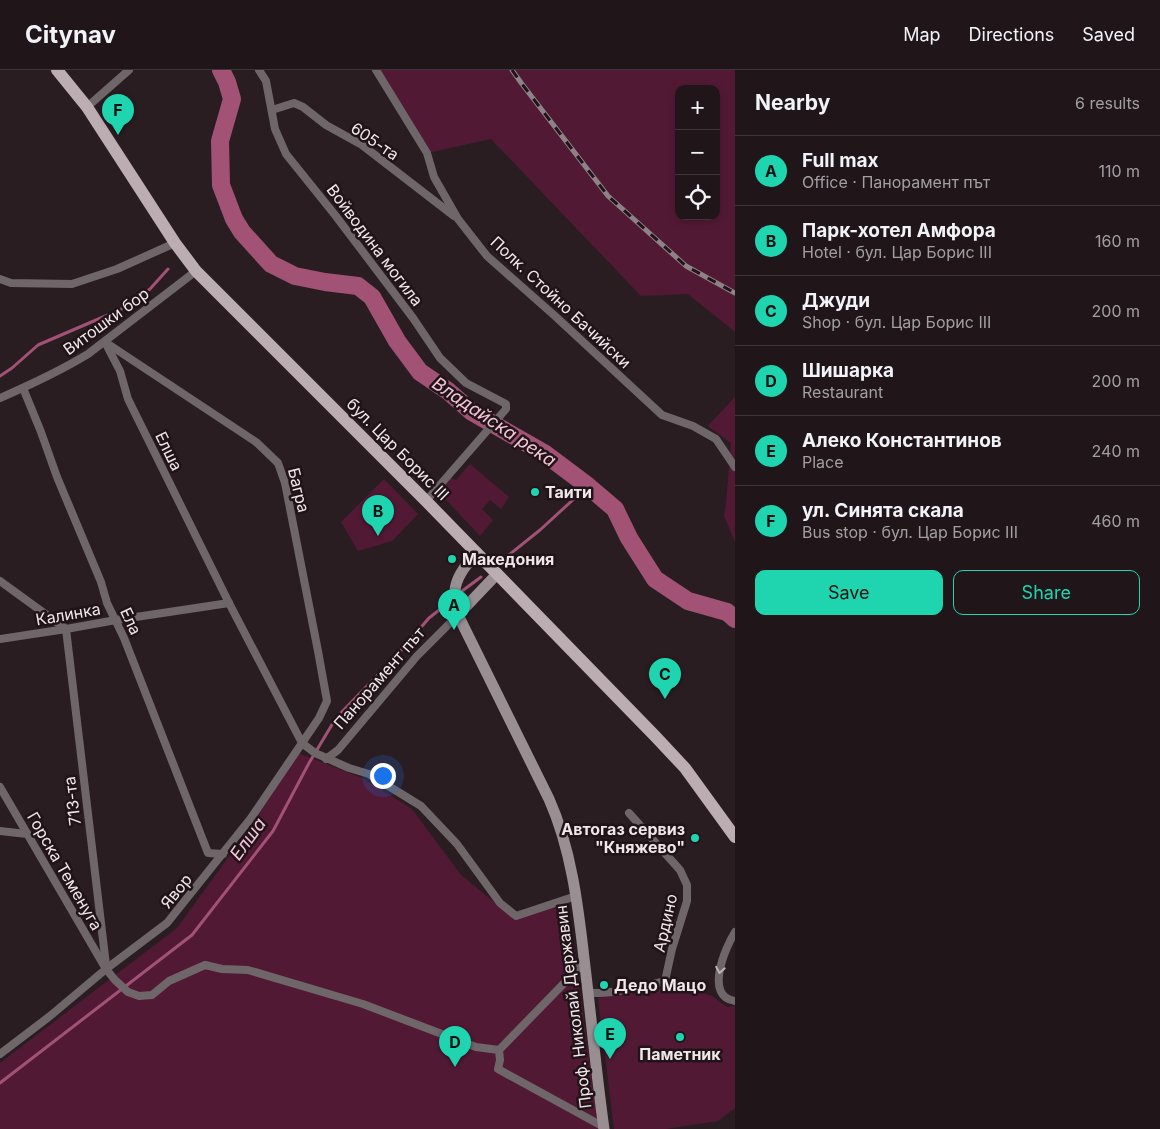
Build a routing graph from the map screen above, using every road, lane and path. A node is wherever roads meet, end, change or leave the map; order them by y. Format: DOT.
graph roads {
  1 [pos="57,70"];
  2 [pos="129,70"];
  3 [pos="259,70"];
  4 [pos="376,70"];
  5 [pos="88,107"];
  6 [pos="272,110"];
  7 [pos="458,218"];
  8 [pos="175,243"];
  9 [pos="196,271"];
  10 [pos="0,279"];
  11 [pos="105,342"];
  12 [pos="24,388"];
  13 [pos="0,398"];
  14 [pos="735,467"];
  15 [pos="426,501"];
  16 [pos="477,553"];
  17 [pos="497,574"];
  18 [pos="0,581"];
  19 [pos="229,603"];
  20 [pos="458,615"];
  21 [pos="116,620"];
  22 [pos="66,629"];
  23 [pos="0,639"];
  24 [pos="326,701"];
  25 [pos="302,742"];
  26 [pos="326,759"];
  27 [pos="0,786"];
  28 [pos="629,813"];
  29 [pos="0,831"];
  30 [pos="27,834"];
  31 [pos="735,837"];
  32 [pos="222,854"];
  33 [pos="576,896"];
  34 [pos="735,932"];
  35 [pos="584,959"];
  36 [pos="106,969"];
  37 [pos="588,993"];
  38 [pos="735,1001"];
  39 [pos="499,1050"];
  40 [pos="0,1054"];
  41 [pos="604,1128"];
  1 -- 5 [label="main road, бул. Цар Борис III"];
  2 -- 5 [label="street"];
  3 -- 6 [label="street, Войводина могила"];
  4 -- 7 [label="street, Полк. Стойно Бачийски"];
  5 -- 8 [label="main road, бул. Цар Борис III"];
  6 -- 7 [label="street, 605-та"];
  6 -- 15 [label="street, Войводина могила"];
  7 -- 14 [label="street, Полк. Стойно Бачийски"];
  8 -- 9 [label="main road, бул. Цар Борис III"];
  8 -- 10 [label="street"];
  9 -- 11 [label="street, Витошки бор"];
  9 -- 15 [label="main road, бул. Цар Борис III"];
  11 -- 12 [label="street, Витошки бор"];
  11 -- 19 [label="street, Елша"];
  11 -- 24 [label="street, Багра"];
  12 -- 13 [label="street, Витошки бор"];
  12 -- 21 [label="street, Ела"];
  15 -- 16 [label="main road, бул. Цар Борис III"];
  16 -- 17 [label="main road, бул. Цар Борис III"];
  16 -- 20 [label="main road, Проф. Николай Державин"];
  17 -- 20 [label="main road, Панорамент път"];
  17 -- 31 [label="main road, бул. Цар Борис III"];
  18 -- 22 [label="street"];
  19 -- 21 [label="street, Калинка"];
  19 -- 25 [label="street, Елша"];
  20 -- 26 [label="street, Панорамент път"];
  20 -- 33 [label="main road, Проф. Николай Державин"];
  21 -- 22 [label="street, Калинка"];
  21 -- 32 [label="street, Ела"];
  22 -- 23 [label="street, Калинка"];
  22 -- 36 [label="street, 713-та"];
  24 -- 25 [label="street, Явор"];
  25 -- 26 [label="street, Елша"];
  25 -- 32 [label="street, Явор"];
  26 -- 33 [label="street, Елша"];
  27 -- 30 [label="street, Горска Теменуга"];
  28 -- 37 [label="street, Ардино"];
  29 -- 30 [label="street"];
  30 -- 36 [label="street, Горска Теменуга"];
  32 -- 36 [label="street, Явор"];
  33 -- 35 [label="main road, Проф. Николай Державин"];
  34 -- 38 [label="street, one-way"];
  35 -- 37 [label="main road, Проф. Николай Державин"];
  35 -- 39 [label="street"];
  36 -- 39 [label="street, Горска Теменуга"];
  36 -- 40 [label="street, Явор"];
  37 -- 41 [label="main road, Проф. Николай Державин"];
  39 -- 41 [label="street"];
}
